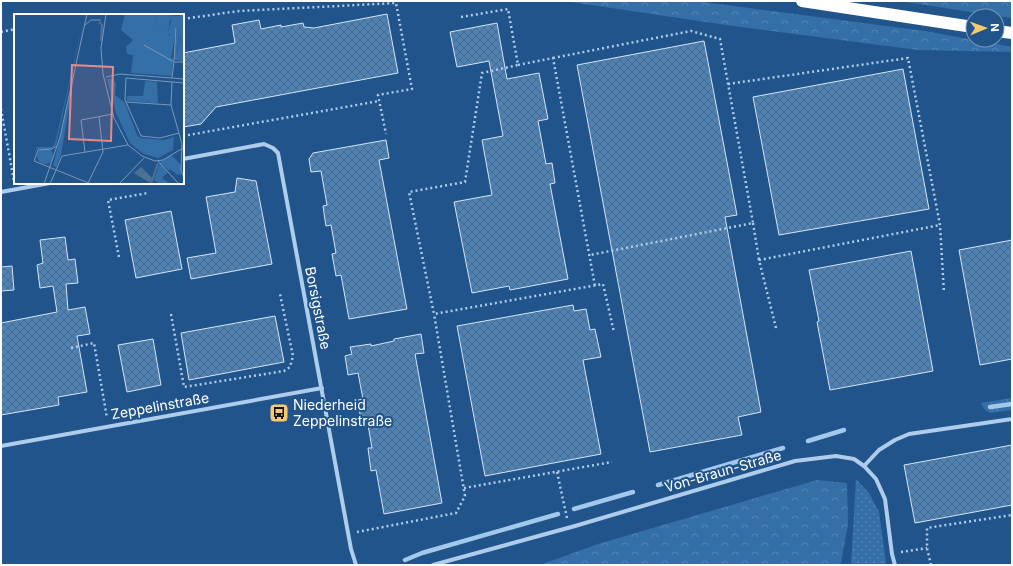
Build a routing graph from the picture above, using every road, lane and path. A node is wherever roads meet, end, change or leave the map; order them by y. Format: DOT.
graph roads {
  1 [pos="802,1"];
  2 [pos="461,17"];
  3 [pos="184,19"];
  4 [pos="965,26"];
  5 [pos="14,29"];
  6 [pos="1,32"];
  7 [pos="553,58"];
  8 [pos="518,65"];
  9 [pos="728,84"];
  10 [pos="379,101"];
  11 [pos="1,108"];
  12 [pos="386,134"];
  13 [pos="184,136"];
  14 [pos="184,158"];
  15 [pos="14,178"];
  16 [pos="15,184"];
  17 [pos="44,184"];
  18 [pos="16,189"];
  19 [pos="1,192"];
  20 [pos="148,193"];
  21 [pos="753,223"];
  22 [pos="940,225"];
  23 [pos="590,255"];
  24 [pos="119,257"];
  25 [pos="759,260"];
  26 [pos="596,286"];
  27 [pos="944,293"];
  28 [pos="280,294"];
  29 [pos="171,314"];
  30 [pos="434,314"];
  31 [pos="776,328"];
  32 [pos="614,332"];
  33 [pos="71,348"];
  34 [pos="322,388"];
  35 [pos="1012,419"];
  36 [pos="108,426"];
  37 [pos="1,446"];
  38 [pos="612,462"];
  39 [pos="864,466"];
  40 [pos="557,472"];
  41 [pos="464,488"];
  42 [pos="1012,515"];
  43 [pos="569,527"];
  44 [pos="349,534"];
  45 [pos="928,548"];
  46 [pos="892,554"];
  47 [pos="356,565"];
  48 [pos="433,565"];
  49 [pos="895,565"];
  50 [pos="931,565"];
  1 -- 4 [label="highway"];
  2 -- 8 [label="path"];
  3 -- 10 [label="path"];
  5 -- 6 [label="path"];
  7 -- 8 [label="path"];
  7 -- 9 [label="path"];
  7 -- 23 [label="path"];
  8 -- 30 [label="path"];
  9 -- 21 [label="path"];
  9 -- 22 [label="path"];
  10 -- 12 [label="path"];
  10 -- 13 [label="path"];
  11 -- 15 [label="path"];
  14 -- 34 [label="street, Borsigstraße"];
  16 -- 18 [label="path"];
  17 -- 18 [label="street"];
  18 -- 19 [label="street"];
  20 -- 24 [label="path"];
  21 -- 23 [label="path"];
  21 -- 25 [label="path"];
  22 -- 25 [label="path"];
  22 -- 27 [label="path"];
  23 -- 26 [label="path"];
  25 -- 31 [label="path"];
  26 -- 30 [label="path"];
  26 -- 32 [label="path"];
  28 -- 29 [label="path"];
  30 -- 41 [label="path"];
  33 -- 36 [label="path"];
  34 -- 36 [label="street, Zeppelinstraße"];
  34 -- 44 [label="street, Borsigstraße"];
  35 -- 39 [label="street"];
  36 -- 37 [label="street, Zeppelinstraße"];
  38 -- 40 [label="path"];
  39 -- 43 [label="street, Von-Braun-Straße"];
  39 -- 46 [label="street"];
  40 -- 41 [label="path"];
  40 -- 43 [label="path"];
  41 -- 44 [label="path"];
  42 -- 45 [label="path"];
  43 -- 48 [label="street, Von-Braun-Straße"];
  44 -- 47 [label="street, Borsigstraße"];
  45 -- 46 [label="path"];
  45 -- 50 [label="path"];
  46 -- 49 [label="street"];
}
